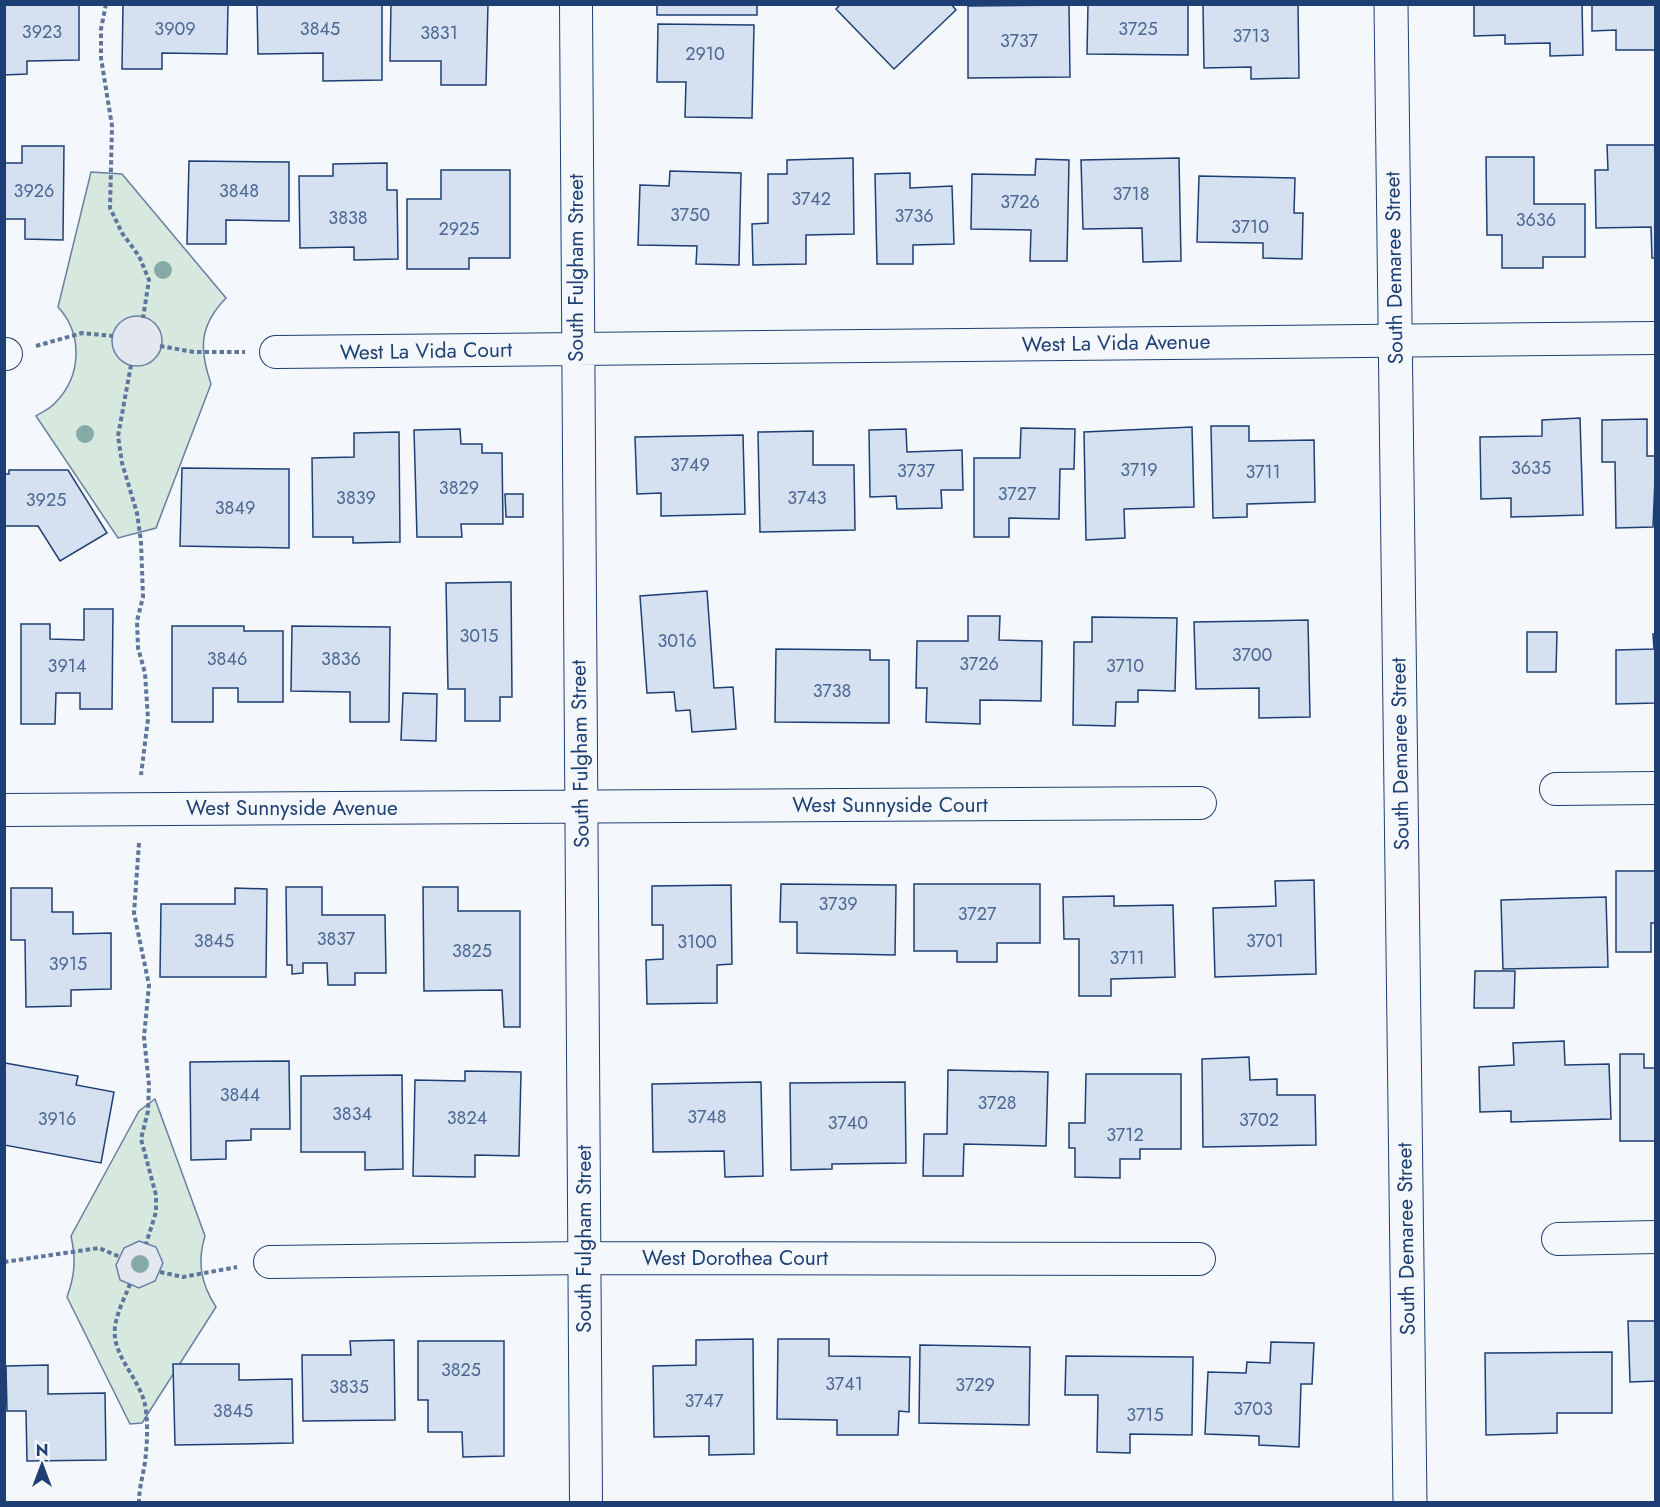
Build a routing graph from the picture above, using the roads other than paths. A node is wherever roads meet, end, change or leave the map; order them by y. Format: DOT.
graph roads {
  1 [pos="576,4"];
  2 [pos="1391,4"];
  3 [pos="1656,338"];
  4 [pos="1394,340"];
  5 [pos="576,349"];
  6 [pos="276,352"];
  7 [pos="1656,788"];
  8 [pos="1556,789"];
  9 [pos="1200,803"];
  10 [pos="580,806"];
  11 [pos="4,810"];
  12 [pos="1656,1237"];
  13 [pos="1558,1239"];
  14 [pos="584,1258"];
  15 [pos="1199,1258"];
  16 [pos="270,1262"];
  17 [pos="586,1503"];
  18 [pos="1410,1503"];
  1 -- 5 [label="street, South Fulgham Street"];
  2 -- 4 [label="main road, South Demaree Street"];
  3 -- 4 [label="street, West La Vida Avenue"];
  4 -- 5 [label="street, West La Vida Avenue"];
  4 -- 18 [label="main road, South Demaree Street"];
  5 -- 6 [label="street, West La Vida Court"];
  5 -- 10 [label="street, South Fulgham Street"];
  7 -- 8 [label="street"];
  9 -- 10 [label="street, West Sunnyside Court"];
  10 -- 11 [label="street, West Sunnyside Avenue"];
  10 -- 14 [label="street, South Fulgham Street"];
  12 -- 13 [label="street"];
  14 -- 15 [label="street, West Dorothea Court"];
  14 -- 16 [label="street, West Dorothea Court"];
  14 -- 17 [label="street, South Fulgham Street"];
}
